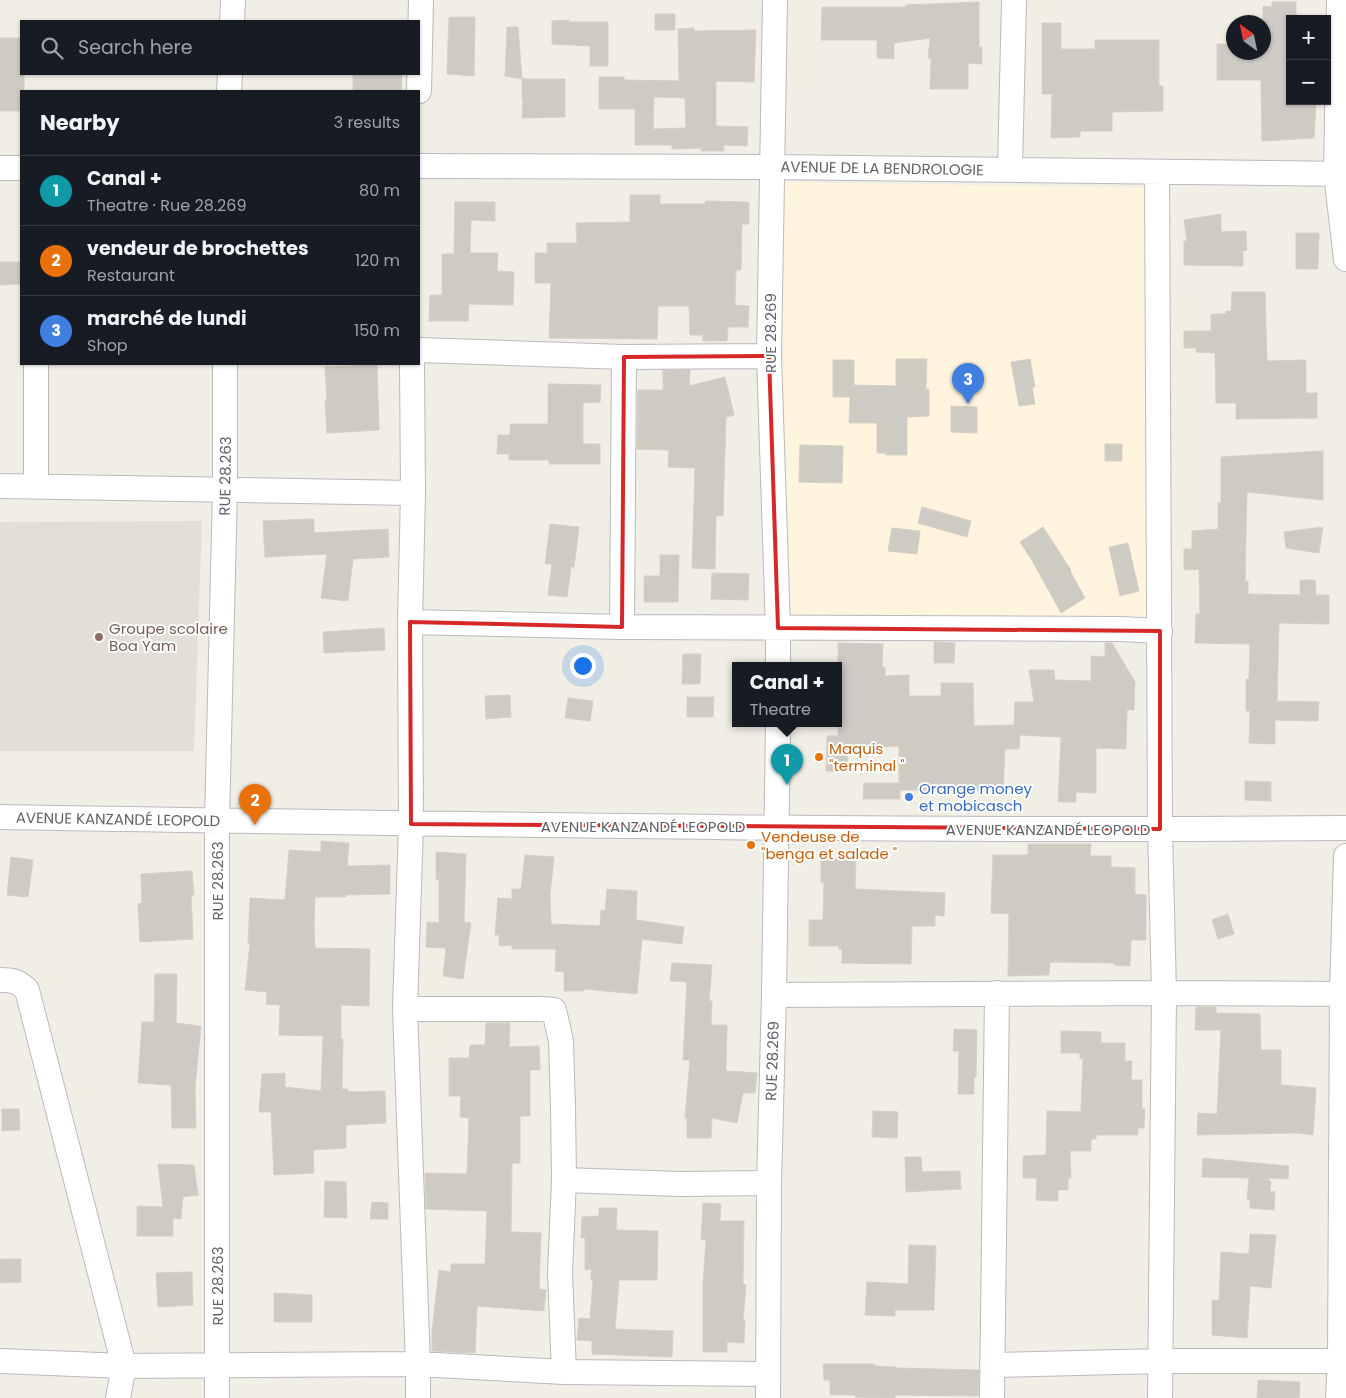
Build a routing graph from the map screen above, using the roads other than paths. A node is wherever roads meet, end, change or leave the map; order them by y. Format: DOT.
graph roads {
  1 [pos="233,0"];
  2 [pos="421,0"];
  3 [pos="775,0"];
  4 [pos="1014,0"];
  5 [pos="1339,0"];
  6 [pos="232,20"];
  7 [pos="420,30"];
  8 [pos="230,75"];
  9 [pos="419,75"];
  10 [pos="229,90"];
  11 [pos="418,90"];
  12 [pos="420,166"];
  13 [pos="773,167"];
  14 [pos="0,168"];
  15 [pos="20,168"];
  16 [pos="1010,169"];
  17 [pos="1158,172"];
  18 [pos="1341,174"];
  19 [pos="1346,258"];
  20 [pos="420,350"];
  21 [pos="769,356"];
  22 [pos="624,357"];
  23 [pos="36,365"];
  24 [pos="225,365"];
  25 [pos="412,365"];
  26 [pos="0,486"];
  27 [pos="36,486"];
  28 [pos="225,489"];
  29 [pos="413,493"];
  30 [pos="410,622"];
  31 [pos="622,627"];
  32 [pos="778,628"];
  33 [pos="1160,631"];
  34 [pos="778,662"];
  35 [pos="778,727"];
  36 [pos="0,817"];
  37 [pos="217,821"];
  38 [pos="410,824"];
  39 [pos="777,826"];
  40 [pos="1346,828"];
  41 [pos="1160,830"];
  42 [pos="1346,856"];
  43 [pos="0,980"];
  44 [pos="997,993"];
  45 [pos="1164,993"];
  46 [pos="1344,994"];
  47 [pos="774,995"];
  48 [pos="405,1008"];
  49 [pos="564,1180"];
  50 [pos="769,1183"];
  51 [pos="0,1361"];
  52 [pos="1161,1361"];
  53 [pos="1343,1361"];
  54 [pos="418,1364"];
  55 [pos="217,1365"];
  56 [pos="992,1365"];
  57 [pos="124,1366"];
  58 [pos="564,1372"];
  59 [pos="768,1374"];
  60 [pos="118,1398"];
  61 [pos="217,1398"];
  62 [pos="418,1398"];
  63 [pos="768,1398"];
  64 [pos="992,1398"];
  65 [pos="1160,1398"];
  66 [pos="1338,1398"];
  1 -- 6 [label="street"];
  2 -- 7 [label="street"];
  3 -- 13 [label="street, RUE 28.269"];
  4 -- 16 [label="street"];
  5 -- 18 [label="street"];
  8 -- 10 [label="street"];
  9 -- 11 [label="street"];
  12 -- 13 [label="street, AVENUE DE LA BENDROLOGIE"];
  13 -- 16 [label="street, AVENUE DE LA BENDROLOGIE"];
  13 -- 21 [label="street, RUE 28.269"];
  14 -- 15 [label="street"];
  16 -- 17 [label="street, AVENUE DE LA BENDROLOGIE"];
  17 -- 18 [label="street, AVENUE DE LA BENDROLOGIE"];
  17 -- 33 [label="street"];
  18 -- 19 [label="street"];
  20 -- 22 [label="street"];
  21 -- 22 [label="street"];
  21 -- 32 [label="street, RUE 28.269"];
  22 -- 31 [label="street"];
  23 -- 27 [label="street"];
  24 -- 28 [label="street, RUE 28.263"];
  25 -- 29 [label="street"];
  26 -- 27 [label="street"];
  27 -- 28 [label="street"];
  28 -- 29 [label="street"];
  28 -- 37 [label="street, RUE 28.263"];
  29 -- 30 [label="street"];
  30 -- 31 [label="street"];
  30 -- 38 [label="street"];
  31 -- 32 [label="street"];
  32 -- 33 [label="street"];
  32 -- 34 [label="street, RUE 28.269"];
  33 -- 41 [label="street"];
  35 -- 39 [label="street, RUE 28.269"];
  36 -- 37 [label="street, AVENUE KANZANDÉ LEOPOLD"];
  37 -- 38 [label="street, AVENUE KANZANDÉ LEOPOLD"];
  37 -- 55 [label="street, RUE 28.263"];
  38 -- 39 [label="street, AVENUE KANZANDÉ LEOPOLD"];
  38 -- 48 [label="street"];
  39 -- 41 [label="street, AVENUE KANZANDÉ LEOPOLD"];
  39 -- 47 [label="street, RUE 28.269"];
  40 -- 41 [label="street, AVENUE KANZANDÉ LEOPOLD"];
  41 -- 45 [label="street"];
  42 -- 46 [label="street"];
  43 -- 57 [label="street"];
  44 -- 45 [label="street"];
  44 -- 47 [label="street"];
  44 -- 56 [label="street"];
  45 -- 46 [label="street"];
  45 -- 52 [label="street"];
  46 -- 53 [label="street"];
  47 -- 50 [label="street, RUE 28.269"];
  48 -- 49 [label="street"];
  48 -- 54 [label="street"];
  49 -- 50 [label="street"];
  49 -- 58 [label="street"];
  50 -- 59 [label="street, RUE 28.269"];
  51 -- 57 [label="street"];
  52 -- 53 [label="street"];
  52 -- 56 [label="street"];
  52 -- 65 [label="street"];
  53 -- 66 [label="street"];
  54 -- 55 [label="street"];
  54 -- 58 [label="street"];
  54 -- 62 [label="street"];
  55 -- 57 [label="street"];
  55 -- 61 [label="street, RUE 28.263"];
  56 -- 64 [label="street"];
  57 -- 60 [label="street"];
  58 -- 59 [label="street"];
  59 -- 63 [label="street, RUE 28.269"];
}
